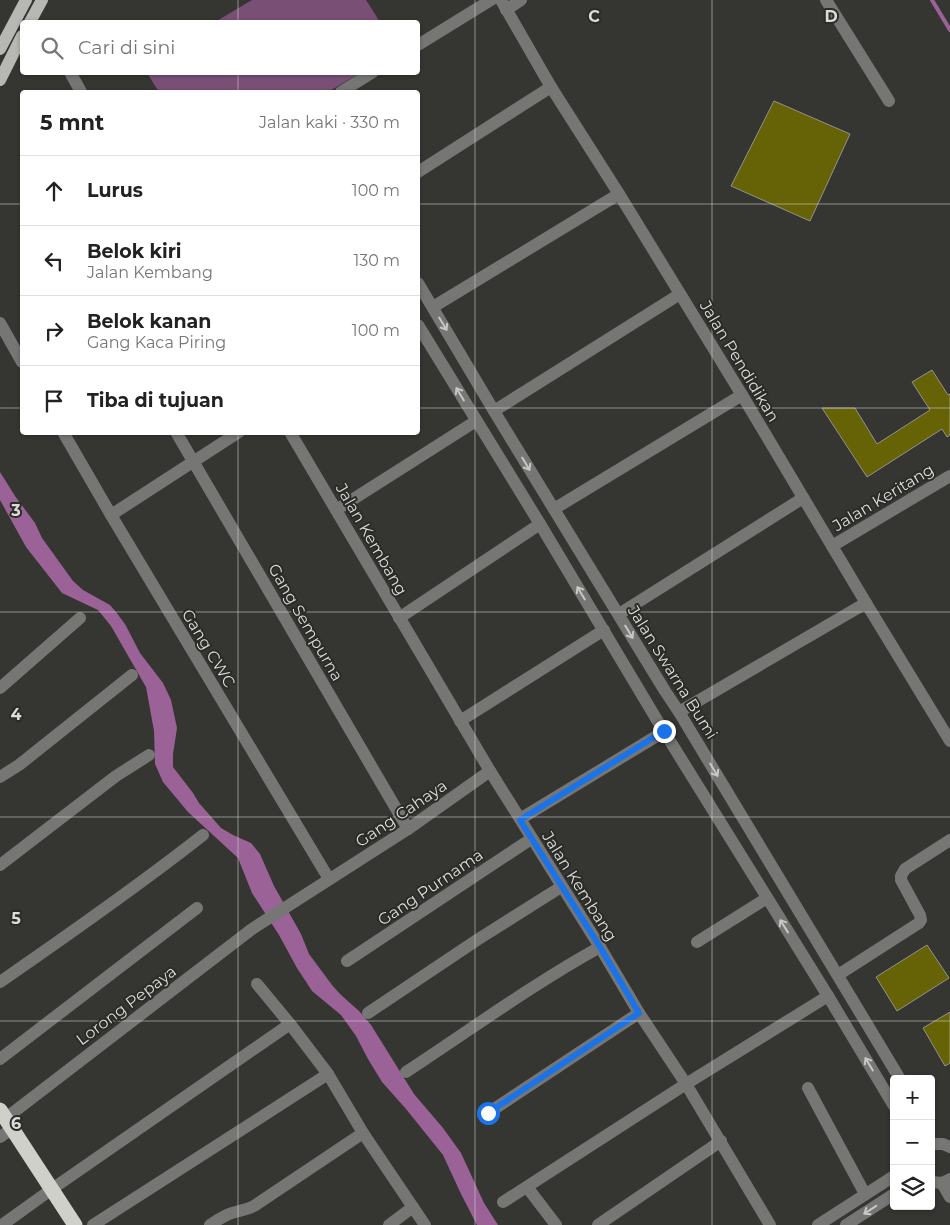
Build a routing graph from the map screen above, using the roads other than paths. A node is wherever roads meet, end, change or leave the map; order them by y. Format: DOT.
graph roads {
  1 [pos="27,0"];
  2 [pos="42,0"];
  3 [pos="491,0"];
  4 [pos="521,0"];
  5 [pos="826,0"];
  6 [pos="503,5"];
  7 [pos="35,19"];
  8 [pos="20,40"];
  9 [pos="420,44"];
  10 [pos="0,48"];
  11 [pos="72,75"];
  12 [pos="368,75"];
  13 [pos="0,80"];
  14 [pos="552,87"];
  15 [pos="81,90"];
  16 [pos="344,90"];
  17 [pos="889,102"];
  18 [pos="420,171"];
  19 [pos="619,194"];
  20 [pos="420,285"];
  21 [pos="680,294"];
  22 [pos="433,307"];
  23 [pos="0,323"];
  24 [pos="420,328"];
  25 [pos="20,358"];
  26 [pos="742,396"];
  27 [pos="494,411"];
  28 [pos="476,421"];
  29 [pos="65,435"];
  30 [pos="178,435"];
  31 [pos="234,435"];
  32 [pos="292,435"];
  33 [pos="194,462"];
  34 [pos="950,476"];
  35 [pos="542,490"];
  36 [pos="803,498"];
  37 [pos="525,500"];
  38 [pos="554,509"];
  39 [pos="336,510"];
  40 [pos="111,515"];
  41 [pos="540,524"];
  42 [pos="832,546"];
  43 [pos="866,603"];
  44 [pos="619,614"];
  45 [pos="80,618"];
  46 [pos="399,618"];
  47 [pos="604,630"];
  48 [pos="132,675"];
  49 [pos="0,688"];
  50 [pos="665,691"];
  51 [pos="647,703"];
  52 [pos="679,712"];
  53 [pos="460,721"];
  54 [pos="664,731"];
  55 [pos="950,741"];
  56 [pos="149,755"];
  57 [pos="490,772"];
  58 [pos="0,777"];
  59 [pos="520,820"];
  60 [pos="408,829"];
  61 [pos="203,835"];
  62 [pos="532,839"];
  63 [pos="950,840"];
  64 [pos="0,865"];
  65 [pos="329,879"];
  66 [pos="561,887"];
  67 [pos="767,898"];
  68 [pos="287,907"];
  69 [pos="197,908"];
  70 [pos="697,942"];
  71 [pos="600,947"];
  72 [pos="347,961"];
  73 [pos="838,975"];
  74 [pos="0,982"];
  75 [pos="257,984"];
  76 [pos="828,996"];
  77 [pos="368,1013"];
  78 [pos="639,1013"];
  79 [pos="290,1024"];
  80 [pos="0,1059"];
  81 [pos="406,1072"];
  82 [pos="328,1074"];
  83 [pos="898,1075"];
  84 [pos="686,1084"];
  85 [pos="808,1088"];
  86 [pos="890,1099"];
  87 [pos="488,1113"];
  88 [pos="5,1123"];
  89 [pos="363,1133"];
  90 [pos="720,1141"];
  91 [pos="890,1178"];
  92 [pos="941,1181"];
  93 [pos="527,1187"];
  94 [pos="52,1189"];
  95 [pos="865,1194"];
  96 [pos="890,1197"];
  97 [pos="950,1197"];
  98 [pos="503,1202"];
  99 [pos="413,1206"];
  100 [pos="2,1225"];
  101 [pos="75,1225"];
  102 [pos="93,1225"];
  103 [pos="210,1225"];
  104 [pos="389,1225"];
  105 [pos="425,1225"];
  106 [pos="556,1225"];
  107 [pos="598,1225"];
  108 [pos="770,1225"];
  109 [pos="818,1225"];
  110 [pos="846,1225"];
  1 -- 7 [label="street"];
  1 -- 10 [label="main road"];
  2 -- 7 [label="main road"];
  3 -- 9 [label="street"];
  4 -- 6 [label="street"];
  5 -- 17 [label="street"];
  6 -- 14 [label="street, Jalan Pendidikan"];
  8 -- 13 [label="main road"];
  11 -- 15 [label="street"];
  12 -- 16 [label="street"];
  14 -- 18 [label="street"];
  14 -- 19 [label="street, Jalan Pendidikan"];
  19 -- 21 [label="street, Jalan Pendidikan"];
  19 -- 22 [label="street"];
  20 -- 22 [label="street, Jalan Swarna Bumi"];
  21 -- 26 [label="street, Jalan Pendidikan"];
  21 -- 27 [label="street"];
  22 -- 27 [label="street, Jalan Swarna Bumi, one-way"];
  23 -- 25 [label="street"];
  28 -- 24 [label="street, one-way"];
  26 -- 36 [label="street, Jalan Pendidikan"];
  26 -- 38 [label="street"];
  27 -- 35 [label="street, Jalan Swarna Bumi, one-way"];
  28 -- 37 [label="street"];
  28 -- 39 [label="street"];
  29 -- 40 [label="street, Gang CWC"];
  30 -- 33 [label="street, Gang Sempurna"];
  31 -- 33 [label="street"];
  32 -- 39 [label="street, Jalan Kembang"];
  33 -- 40 [label="street"];
  33 -- 60 [label="street, Gang Sempurna"];
  34 -- 42 [label="street, Jalan Keritang"];
  35 -- 37 [label="street"];
  35 -- 38 [label="street, Jalan Swarna Bumi"];
  36 -- 42 [label="street, Jalan Pendidikan"];
  36 -- 44 [label="street"];
  37 -- 41 [label="street"];
  38 -- 44 [label="street, Jalan Swarna Bumi"];
  39 -- 46 [label="street, Jalan Kembang"];
  40 -- 65 [label="street, Gang CWC"];
  41 -- 46 [label="street"];
  47 -- 41 [label="street, one-way"];
  42 -- 43 [label="street, Jalan Pendidikan"];
  43 -- 52 [label="street"];
  43 -- 55 [label="street, Jalan Pendidikan"];
  44 -- 50 [label="street, Jalan Swarna Bumi, one-way"];
  45 -- 49 [label="street"];
  46 -- 53 [label="street, Jalan Kembang"];
  47 -- 51 [label="street"];
  47 -- 53 [label="street"];
  48 -- 58 [label="street"];
  50 -- 51 [label="street"];
  50 -- 52 [label="street, Jalan Swarna Bumi"];
  51 -- 54 [label="street"];
  52 -- 73 [label="street, Jalan Swarna Bumi, one-way"];
  53 -- 57 [label="street, Jalan Kembang"];
  54 -- 59 [label="street"];
  54 -- 67 [label="street"];
  56 -- 64 [label="street"];
  57 -- 59 [label="street, Jalan Kembang"];
  57 -- 60 [label="street, Gang Cahaya"];
  59 -- 62 [label="street, Jalan Kembang"];
  60 -- 65 [label="street, Gang Cahaya"];
  61 -- 74 [label="street"];
  62 -- 66 [label="street, Jalan Kembang"];
  62 -- 72 [label="street, Gang Purnama"];
  63 -- 73 [label="street"];
  65 -- 68 [label="street, Gang Cahaya"];
  66 -- 71 [label="street, Jalan Kembang"];
  66 -- 77 [label="street"];
  67 -- 70 [label="street"];
  76 -- 67 [label="street, one-way"];
  68 -- 88 [label="street, Lorong Pepaya"];
  69 -- 80 [label="street"];
  71 -- 78 [label="street, Jalan Kembang"];
  71 -- 81 [label="street"];
  73 -- 83 [label="street, Jalan Swarna Bumi"];
  75 -- 79 [label="street"];
  76 -- 84 [label="street"];
  86 -- 76 [label="street, one-way"];
  78 -- 84 [label="street, Jalan Kembang"];
  78 -- 87 [label="street"];
  79 -- 82 [label="street"];
  79 -- 94 [label="street"];
  82 -- 89 [label="street"];
  82 -- 102 [label="street"];
  84 -- 90 [label="street, Jalan Kembang"];
  84 -- 93 [label="street"];
  85 -- 95 [label="street"];
  88 -- 94 [label="highway"];
  89 -- 99 [label="street"];
  89 -- 103 [label="street"];
  90 -- 107 [label="street"];
  90 -- 108 [label="street, Jalan Kembang"];
  91 -- 95 [label="street"];
  92 -- 97 [label="street"];
  93 -- 98 [label="street"];
  93 -- 106 [label="street"];
  94 -- 100 [label="street"];
  94 -- 101 [label="highway"];
  95 -- 109 [label="street"];
  96 -- 110 [label="street, one-way"];
  99 -- 104 [label="street"];
  99 -- 105 [label="street"];
}
